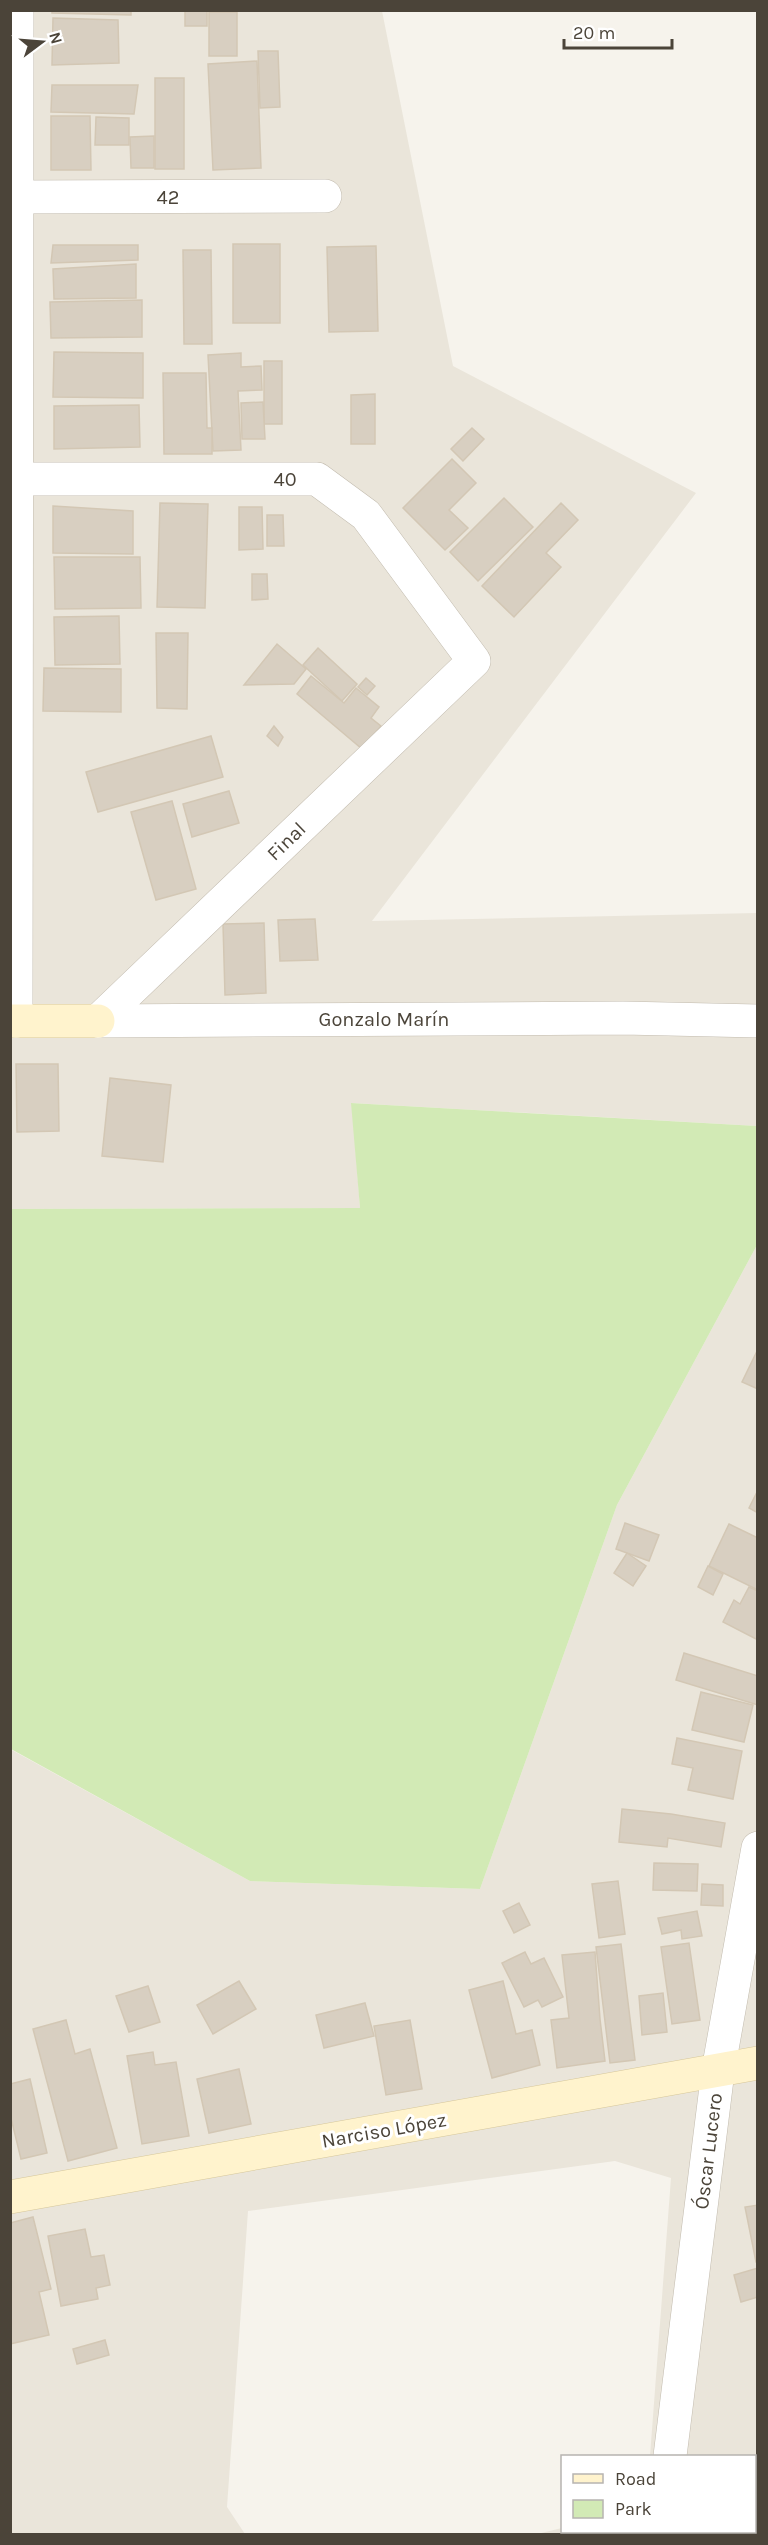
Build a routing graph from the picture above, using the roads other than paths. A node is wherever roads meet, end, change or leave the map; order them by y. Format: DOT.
graph roads {
  1 [pos="17,10"];
  2 [pos="325,196"];
  3 [pos="14,197"];
  4 [pos="14,479"];
  5 [pos="474,661"];
  6 [pos="14,740"];
  7 [pos="14,1021"];
  8 [pos="98,1021"];
  9 [pos="758,1021"];
  10 [pos="758,1848"];
  11 [pos="758,2063"];
  12 [pos="718,2071"];
  13 [pos="10,2197"];
  14 [pos="670,2455"];
  1 -- 3 [label="street"];
  2 -- 3 [label="street, 42"];
  3 -- 4 [label="street"];
  4 -- 5 [label="street, 40"];
  4 -- 6 [label="street"];
  5 -- 8 [label="street, Final"];
  6 -- 7 [label="street"];
  7 -- 8 [label="street, Gonzalo Marín"];
  8 -- 9 [label="street, Gonzalo Marín"];
  10 -- 12 [label="street, Óscar Lucero"];
  11 -- 12 [label="street, Narciso López"];
  12 -- 13 [label="street, Narciso López"];
  12 -- 14 [label="street, Óscar Lucero"];
}
